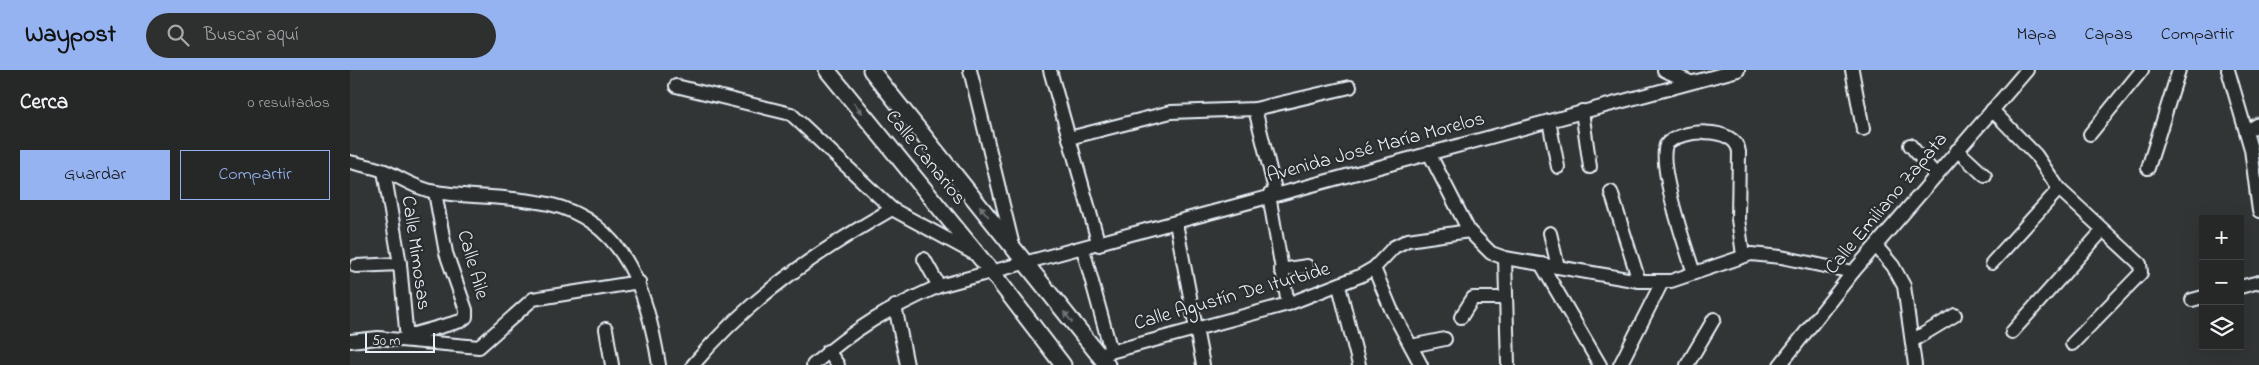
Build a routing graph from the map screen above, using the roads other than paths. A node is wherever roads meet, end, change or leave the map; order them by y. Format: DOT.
graph roads {
  1 [pos="827,70"];
  2 [pos="871,70"];
  3 [pos="970,70"];
  4 [pos="1050,70"];
  5 [pos="1664,70"];
  6 [pos="1738,70"];
  7 [pos="1852,70"];
  8 [pos="2027,70"];
  9 [pos="2142,70"];
  10 [pos="2179,70"];
  11 [pos="2228,70"];
  12 [pos="880,77"];
  13 [pos="1690,82"];
  14 [pos="676,86"];
  15 [pos="1350,87"];
  16 [pos="1255,109"];
  17 [pos="1992,110"];
  18 [pos="1582,111"];
  19 [pos="1549,121"];
  20 [pos="2259,124"];
  21 [pos="1863,129"];
  22 [pos="2247,131"];
  23 [pos="2090,134"];
  24 [pos="1069,138"];
  25 [pos="1910,145"];
  26 [pos="1957,150"];
  27 [pos="1429,153"];
  28 [pos="350,162"];
  29 [pos="1558,167"];
  30 [pos="1590,167"];
  31 [pos="2148,168"];
  32 [pos="384,171"];
  33 [pos="1936,175"];
  34 [pos="1984,176"];
  35 [pos="2059,189"];
  36 [pos="435,192"];
  37 [pos="1611,192"];
  38 [pos="1272,194"];
  39 [pos="2259,205"];
  40 [pos="892,209"];
  41 [pos="1176,223"];
  42 [pos="1469,230"];
  43 [pos="2103,230"];
  44 [pos="1550,233"];
  45 [pos="1099,245"];
  46 [pos="1876,246"];
  47 [pos="1014,248"];
  48 [pos="1083,249"];
  49 [pos="977,255"];
  50 [pos="1743,256"];
  51 [pos="1505,258"];
  52 [pos="924,259"];
  53 [pos="1025,263"];
  54 [pos="1992,263"];
  55 [pos="400,264"];
  56 [pos="1541,264"];
  57 [pos="356,266"];
  58 [pos="1307,266"];
  59 [pos="1558,267"];
  60 [pos="1374,268"];
  61 [pos="1281,270"];
  62 [pos="991,271"];
  63 [pos="1853,272"];
  64 [pos="1694,273"];
  65 [pos="1639,281"];
  66 [pos="639,282"];
  67 [pos="1662,282"];
  68 [pos="2259,282"];
  69 [pos="939,286"];
  70 [pos="1339,286"];
  71 [pos="2244,286"];
  72 [pos="1505,298"];
  73 [pos="1288,304"];
  74 [pos="895,306"];
  75 [pos="1955,316"];
  76 [pos="1461,317"];
  77 [pos="1714,319"];
  78 [pos="606,329"];
  79 [pos="1195,329"];
  80 [pos="2012,332"];
  81 [pos="407,338"];
  82 [pos="1445,339"];
  83 [pos="350,340"];
  84 [pos="1912,341"];
  85 [pos="2072,344"];
  86 [pos="1411,346"];
  87 [pos="828,351"];
  88 [pos="1106,357"];
  89 [pos="612,365"];
  90 [pos="659,365"];
  91 [pos="693,365"];
  92 [pos="813,365"];
  93 [pos="838,365"];
  94 [pos="907,365"];
  95 [pos="1062,365"];
  96 [pos="1203,365"];
  97 [pos="1359,365"];
  98 [pos="1421,365"];
  99 [pos="1508,365"];
  100 [pos="1600,365"];
  101 [pos="1620,365"];
  102 [pos="1687,365"];
  103 [pos="1780,365"];
  104 [pos="1915,365"];
  1 -- 49 [label="main road, Calle Canarios, one-way"];
  2 -- 12 [label="main road, Calle Canarios"];
  3 -- 47 [label="street"];
  4 -- 24 [label="street"];
  5 -- 13 [label="street"];
  6 -- 13 [label="street, Avenida José María Morelos"];
  7 -- 21 [label="street"];
  8 -- 17 [label="street, Calle Emiliano Zapata"];
  9 -- 23 [label="street"];
  10 -- 31 [label="street"];
  11 -- 22 [label="street"];
  47 -- 12 [label="main road, Calle Canarios, one-way"];
  13 -- 18 [label="street, Avenida José María Morelos"];
  14 -- 40 [label="street"];
  15 -- 16 [label="street"];
  16 -- 24 [label="street"];
  16 -- 38 [label="street"];
  17 -- 26 [label="street, Calle Emiliano Zapata"];
  17 -- 35 [label="street"];
  18 -- 19 [label="street, Avenida José María Morelos"];
  18 -- 30 [label="street"];
  19 -- 27 [label="street, Avenida José María Morelos"];
  19 -- 29 [label="street"];
  20 -- 22 [label="street"];
  22 -- 39 [label="street"];
  24 -- 45 [label="street"];
  25 -- 33 [label="street"];
  26 -- 33 [label="street, Calle Emiliano Zapata"];
  26 -- 34 [label="street"];
  27 -- 38 [label="street, Avenida José María Morelos"];
  27 -- 42 [label="street"];
  28 -- 32 [label="street"];
  32 -- 36 [label="street"];
  32 -- 55 [label="street, Calle Mimosas"];
  33 -- 46 [label="street, Calle Emiliano Zapata"];
  35 -- 43 [label="street"];
  35 -- 54 [label="street"];
  36 -- 66 [label="street"];
  36 -- 81 [label="street, Calle Aile"];
  37 -- 65 [label="street"];
  38 -- 41 [label="street, Avenida José María Morelos"];
  38 -- 61 [label="street"];
  40 -- 49 [label="street"];
  40 -- 91 [label="street"];
  41 -- 45 [label="street, Avenida José María Morelos"];
  41 -- 79 [label="street"];
  42 -- 51 [label="street"];
  42 -- 60 [label="street, Calle Agustín De Iturbide"];
  43 -- 80 [label="street"];
  43 -- 85 [label="street"];
  44 -- 59 [label="street"];
  45 -- 48 [label="street, Avenida José María Morelos"];
  46 -- 63 [label="street, Calle Emiliano Zapata"];
  46 -- 84 [label="street"];
  47 -- 53 [label="main road, Calle Canarios"];
  48 -- 53 [label="street, Avenida José María Morelos"];
  48 -- 88 [label="street"];
  49 -- 62 [label="main road, Calle Canarios"];
  50 -- 63 [label="street"];
  50 -- 64 [label="street"];
  50 -- 64 [label="street"];
  51 -- 56 [label="street"];
  51 -- 72 [label="street"];
  52 -- 69 [label="street"];
  53 -- 62 [label="street, Avenida José María Morelos"];
  88 -- 53 [label="main road, Calle Canarios, one-way"];
  55 -- 57 [label="street"];
  55 -- 81 [label="street, Calle Mimosas"];
  56 -- 59 [label="street"];
  56 -- 100 [label="street"];
  58 -- 61 [label="street"];
  59 -- 65 [label="street"];
  60 -- 70 [label="street, Calle Agustín De Iturbide"];
  60 -- 86 [label="street"];
  61 -- 73 [label="street"];
  62 -- 69 [label="street, Avenida José María Morelos"];
  62 -- 95 [label="main road, Calle Canarios"];
  63 -- 103 [label="street, Calle Emiliano Zapata"];
  64 -- 67 [label="street"];
  65 -- 67 [label="street"];
  66 -- 81 [label="street"];
  66 -- 90 [label="street"];
  67 -- 101 [label="street"];
  68 -- 71 [label="street"];
  69 -- 74 [label="street, Avenida José María Morelos"];
  70 -- 73 [label="street, Calle Agustín De Iturbide"];
  70 -- 97 [label="street"];
  72 -- 76 [label="street"];
  72 -- 99 [label="street"];
  73 -- 79 [label="street, Calle Agustín De Iturbide"];
  74 -- 87 [label="street, Avenida José María Morelos"];
  74 -- 94 [label="street"];
  75 -- 84 [label="street"];
  77 -- 102 [label="street"];
  78 -- 89 [label="street"];
  79 -- 88 [label="street, Calle Agustín De Iturbide"];
  79 -- 96 [label="street"];
  81 -- 83 [label="street"];
  82 -- 86 [label="street"];
  84 -- 104 [label="street"];
  86 -- 98 [label="street"];
  87 -- 92 [label="street, Avenida José María Morelos"];
  87 -- 93 [label="street"];
}
